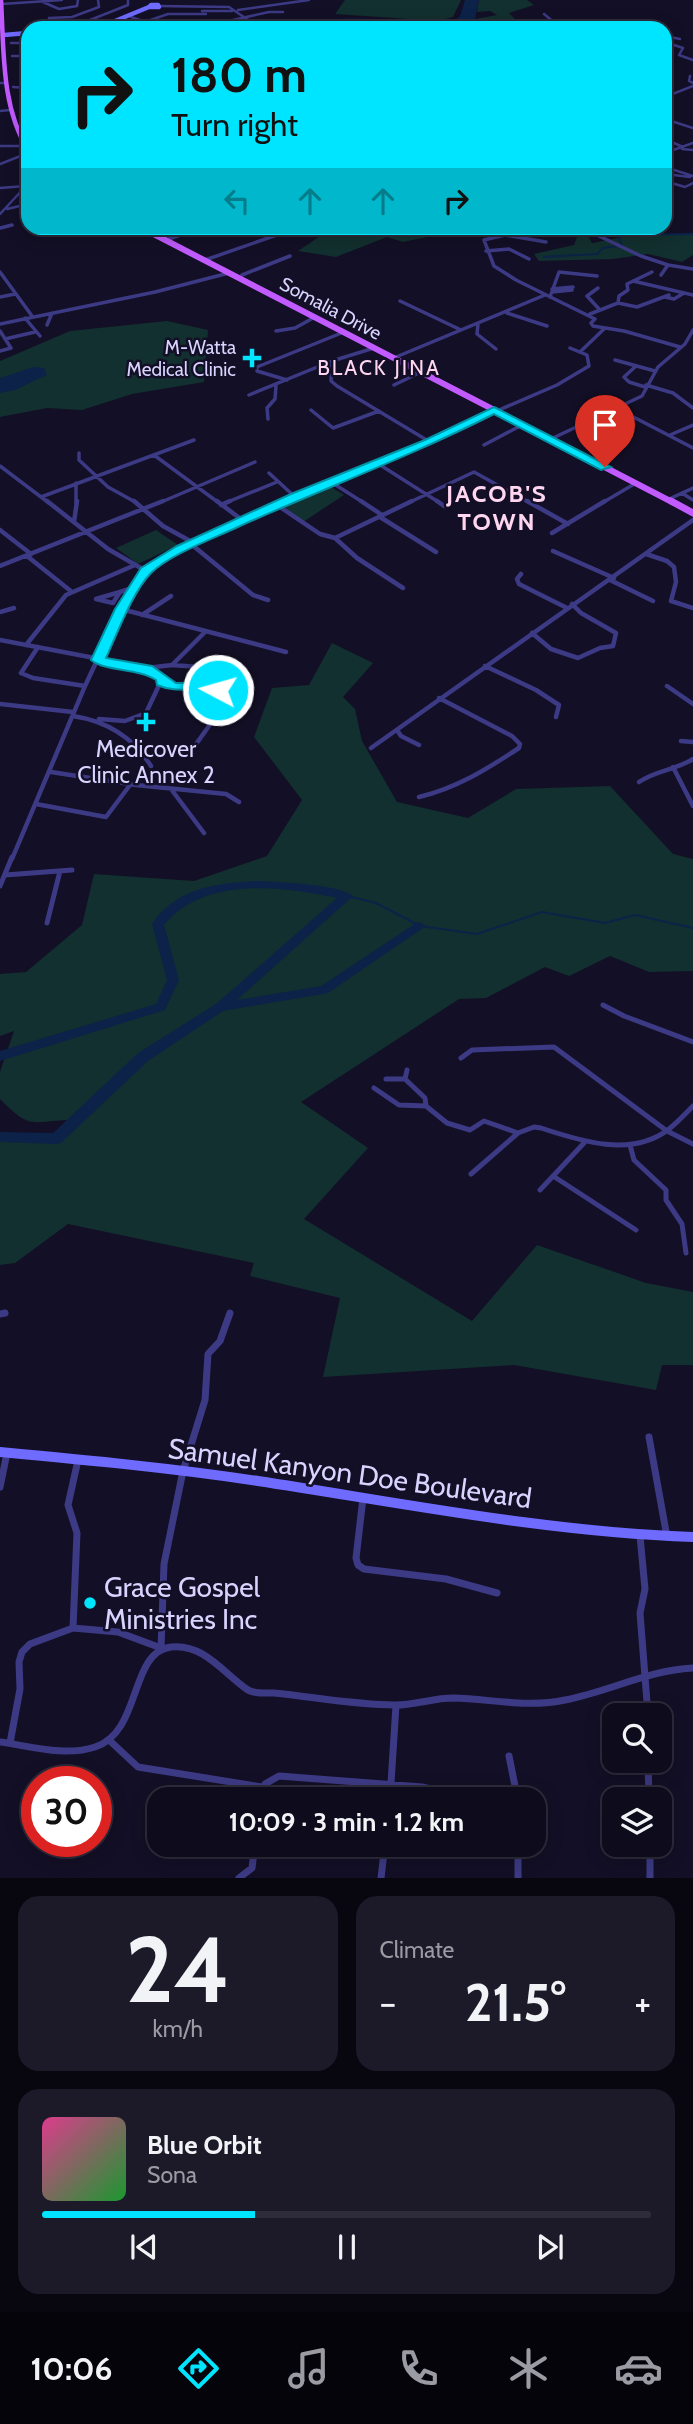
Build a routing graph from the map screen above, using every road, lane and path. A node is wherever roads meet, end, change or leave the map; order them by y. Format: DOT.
graph roads {
  1 [pos="62,0"];
  2 [pos="78,0"];
  3 [pos="98,0"];
  4 [pos="128,0"];
  5 [pos="151,0"];
  6 [pos="234,0"];
  7 [pos="309,0"];
  8 [pos="43,1"];
  9 [pos="119,1"];
  10 [pos="4,2"];
  11 [pos="154,5"];
  12 [pos="119,8"];
  13 [pos="66,9"];
  14 [pos="230,9"];
  15 [pos="238,10"];
  16 [pos="283,12"];
  17 [pos="206,14"];
  18 [pos="544,14"];
  19 [pos="104,15"];
  20 [pos="160,16"];
  21 [pos="131,17"];
  22 [pos="50,18"];
  23 [pos="249,18"];
  24 [pos="121,20"];
  25 [pos="88,21"];
  26 [pos="118,21"];
  27 [pos="124,21"];
  28 [pos="143,21"];
  29 [pos="148,21"];
  30 [pos="230,21"];
  31 [pos="254,21"];
  32 [pos="282,21"];
  33 [pos="553,21"];
  34 [pos="21,34"];
  35 [pos="7,35"];
  36 [pos="672,37"];
  37 [pos="680,39"];
  38 [pos="672,44"];
  39 [pos="5,45"];
  40 [pos="3,52"];
  41 [pos="21,57"];
  42 [pos="12,59"];
  43 [pos="693,60"];
  44 [pos="690,76"];
  45 [pos="9,78"];
  46 [pos="0,83"];
  47 [pos="693,84"];
  48 [pos="13,87"];
  49 [pos="21,88"];
  50 [pos="672,94"];
  51 [pos="10,110"];
  52 [pos="0,111"];
  53 [pos="672,121"];
  54 [pos="693,128"];
  55 [pos="21,136"];
  56 [pos="21,139"];
  57 [pos="672,143"];
  58 [pos="693,143"];
  59 [pos="0,146"];
  60 [pos="21,148"];
  61 [pos="681,148"];
  62 [pos="693,149"];
  63 [pos="672,150"];
  64 [pos="21,152"];
  65 [pos="0,164"];
  66 [pos="672,169"];
  67 [pos="672,175"];
  68 [pos="693,176"];
  69 [pos="672,183"];
  70 [pos="693,183"];
  71 [pos="21,186"];
  72 [pos="0,188"];
  73 [pos="21,190"];
  74 [pos="21,206"];
  75 [pos="8,209"];
  76 [pos="0,212"];
  77 [pos="12,225"];
  78 [pos="0,228"];
  79 [pos="158,235"];
  80 [pos="160,235"];
  81 [pos="180,235"];
  82 [pos="274,235"];
  83 [pos="598,236"];
  84 [pos="169,239"];
  85 [pos="546,242"];
  86 [pos="486,251"];
  87 [pos="290,256"];
  88 [pos="207,259"];
  89 [pos="528,259"];
  90 [pos="668,265"];
  91 [pos="693,270"];
  92 [pos="0,272"];
  93 [pos="652,272"];
  94 [pos="229,273"];
  95 [pos="242,275"];
  96 [pos="661,275"];
  97 [pos="597,276"];
  98 [pos="632,281"];
  99 [pos="573,288"];
  100 [pos="598,288"];
  101 [pos="551,293"];
  102 [pos="685,293"];
  103 [pos="15,294"];
  104 [pos="545,295"];
  105 [pos="693,295"];
  106 [pos="0,297"];
  107 [pos="400,301"];
  108 [pos="618,303"];
  109 [pos="600,310"];
  110 [pos="52,313"];
  111 [pos="507,313"];
  112 [pos="590,314"];
  113 [pos="32,316"];
  114 [pos="315,317"];
  115 [pos="25,318"];
  116 [pos="0,324"];
  117 [pos="478,324"];
  118 [pos="47,326"];
  119 [pos="547,326"];
  120 [pos="605,328"];
  121 [pos="461,330"];
  122 [pos="693,330"];
  123 [pos="0,331"];
  124 [pos="276,331"];
  125 [pos="35,332"];
  126 [pos="344,332"];
  127 [pos="40,336"];
  128 [pos="5,339"];
  129 [pos="680,347"];
  130 [pos="374,348"];
  131 [pos="570,348"];
  132 [pos="496,349"];
  133 [pos="0,351"];
  134 [pos="580,352"];
  135 [pos="396,357"];
  136 [pos="615,360"];
  137 [pos="332,361"];
  138 [pos="636,366"];
  139 [pos="655,371"];
  140 [pos="421,372"];
  141 [pos="288,380"];
  142 [pos="394,385"];
  143 [pos="276,386"];
  144 [pos="646,386"];
  145 [pos="249,395"];
  146 [pos="693,408"];
  147 [pos="618,409"];
  148 [pos="310,410"];
  149 [pos="497,410"];
  150 [pos="379,411"];
  151 [pos="268,419"];
  152 [pos="522,425"];
  153 [pos="693,425"];
  154 [pos="670,435"];
  155 [pos="553,438"];
  156 [pos="194,440"];
  157 [pos="429,442"];
  158 [pos="484,445"];
  159 [pos="693,448"];
  160 [pos="79,453"];
  161 [pos="154,455"];
  162 [pos="255,462"];
  163 [pos="377,463"];
  164 [pos="0,466"];
  165 [pos="269,473"];
  166 [pos="96,476"];
  167 [pos="277,482"];
  168 [pos="331,482"];
  169 [pos="76,483"];
  170 [pos="636,483"];
  171 [pos="197,488"];
  172 [pos="693,488"];
  173 [pos="681,493"];
  174 [pos="426,494"];
  175 [pos="41,496"];
  176 [pos="295,497"];
  177 [pos="669,499"];
  178 [pos="693,500"];
  179 [pos="220,505"];
  180 [pos="277,505"];
  181 [pos="444,506"];
  182 [pos="145,508"];
  183 [pos="75,510"];
  184 [pos="693,512"];
  185 [pos="65,515"];
  186 [pos="381,516"];
  187 [pos="242,520"];
  188 [pos="693,520"];
  189 [pos="74,522"];
  190 [pos="568,524"];
  191 [pos="0,530"];
  192 [pos="85,532"];
  193 [pos="552,533"];
  194 [pos="335,538"];
  195 [pos="191,543"];
  196 [pos="553,551"];
  197 [pos="436,552"];
  198 [pos="646,554"];
  199 [pos="29,555"];
  200 [pos="135,565"];
  201 [pos="0,566"];
  202 [pos="146,570"];
  203 [pos="521,574"];
  204 [pos="612,579"];
  205 [pos="135,587"];
  206 [pos="403,588"];
  207 [pos="120,591"];
  208 [pos="72,592"];
  209 [pos="171,596"];
  210 [pos="268,600"];
  211 [pos="653,601"];
  212 [pos="570,606"];
  213 [pos="14,608"];
  214 [pos="693,608"];
  215 [pos="121,609"];
  216 [pos="0,612"];
  217 [pos="142,615"];
  218 [pos="204,633"];
  219 [pos="531,633"];
  220 [pos="0,640"];
  221 [pos="26,645"];
  222 [pos="38,648"];
  223 [pos="286,652"];
  224 [pos="98,660"];
  225 [pos="172,665"];
  226 [pos="485,666"];
  227 [pos="147,668"];
  228 [pos="211,668"];
  229 [pos="233,675"];
  230 [pos="163,678"];
  231 [pos="218,685"];
  232 [pos="85,686"];
  233 [pos="667,686"];
  234 [pos="439,698"];
  235 [pos="0,704"];
  236 [pos="693,704"];
  237 [pos="73,714"];
  238 [pos="556,717"];
  239 [pos="98,719"];
  240 [pos="397,730"];
  241 [pos="681,741"];
  242 [pos="693,742"];
  243 [pos="419,746"];
  244 [pos="194,747"];
  245 [pos="371,748"];
  246 [pos="693,759"];
  247 [pos="151,766"];
  248 [pos="673,767"];
  249 [pos="51,772"];
  250 [pos="639,782"];
  251 [pos="130,785"];
  252 [pos="171,789"];
  253 [pos="419,797"];
  254 [pos="239,802"];
  255 [pos="36,804"];
  256 [pos="693,806"];
  257 [pos="204,833"];
  258 [pos="72,870"];
  259 [pos="60,871"];
  260 [pos="3,873"];
  261 [pos="0,886"];
  262 [pos="47,923"];
  263 [pos="603,1005"];
  264 [pos="693,1042"];
  265 [pos="461,1058"];
  266 [pos="407,1070"];
  267 [pos="386,1079"];
  268 [pos="405,1079"];
  269 [pos="374,1088"];
  270 [pos="426,1106"];
  271 [pos="693,1106"];
  272 [pos="667,1131"];
  273 [pos="518,1133"];
  274 [pos="584,1143"];
  275 [pos="693,1144"];
  276 [pos="630,1145"];
  277 [pos="471,1174"];
  278 [pos="553,1176"];
  279 [pos="540,1191"];
  280 [pos="636,1230"];
  281 [pos="686,1253"];
  282 [pos="230,1313"];
  283 [pos="649,1437"];
  284 [pos="4,1452"];
  285 [pos="78,1459"];
  286 [pos="183,1471"];
  287 [pos="0,1487"];
  288 [pos="363,1498"];
  289 [pos="640,1536"];
  290 [pos="667,1537"];
  291 [pos="693,1537"];
  292 [pos="497,1593"];
  293 [pos="73,1628"];
  294 [pos="161,1648"];
  295 [pos="693,1668"];
  296 [pos="647,1676"];
  297 [pos="648,1703"];
  298 [pos="396,1705"];
  299 [pos="109,1740"];
  300 [pos="0,1742"];
  301 [pos="10,1743"];
  302 [pos="509,1756"];
  303 [pos="391,1784"];
  304 [pos="262,1787"];
  305 [pos="391,1787"];
  306 [pos="422,1787"];
  307 [pos="515,1787"];
  308 [pos="253,1857"];
  309 [pos="383,1857"];
  310 [pos="518,1857"];
  311 [pos="650,1857"];
  312 [pos="239,1878"];
  313 [pos="381,1878"];
  314 [pos="518,1878"];
  315 [pos="650,1878"];
  1 -- 8 [label="street"];
  2 -- 13 [label="street"];
  3 -- 22 [label="street"];
  4 -- 12 [label="street"];
  5 -- 11 [label="street"];
  6 -- 14 [label="street"];
  7 -- 15 [label="street"];
  8 -- 10 [label="street"];
  8 -- 13 [label="street"];
  9 -- 12 [label="street"];
  10 -- 35 [label="main road"];
  11 -- 14 [label="street"];
  11 -- 21 [label="street"];
  11 -- 24 [label="street"];
  12 -- 19 [label="street"];
  13 -- 22 [label="street"];
  14 -- 15 [label="street"];
  14 -- 20 [label="street"];
  15 -- 23 [label="street"];
  16 -- 23 [label="street"];
  17 -- 20 [label="street"];
  18 -- 33 [label="street"];
  19 -- 24 [label="street"];
  19 -- 25 [label="street"];
  20 -- 29 [label="street"];
  21 -- 24 [label="street"];
  21 -- 28 [label="street"];
  23 -- 30 [label="street"];
  23 -- 31 [label="street"];
  24 -- 26 [label="street"];
  24 -- 27 [label="street"];
  31 -- 32 [label="street"];
  34 -- 35 [label="street"];
  35 -- 39 [label="main road"];
  36 -- 37 [label="street"];
  38 -- 43 [label="street"];
  39 -- 40 [label="main road"];
  39 -- 42 [label="main road"];
  40 -- 45 [label="main road"];
  41 -- 42 [label="street"];
  44 -- 47 [label="street"];
  45 -- 46 [label="street"];
  45 -- 48 [label="main road"];
  45 -- 51 [label="main road"];
  47 -- 50 [label="street"];
  48 -- 49 [label="street"];
  48 -- 55 [label="main road"];
  51 -- 52 [label="street"];
  51 -- 56 [label="main road"];
  53 -- 54 [label="street"];
  57 -- 61 [label="street"];
  58 -- 61 [label="street"];
  59 -- 60 [label="street"];
  61 -- 62 [label="street"];
  61 -- 63 [label="street"];
  64 -- 65 [label="street"];
  66 -- 68 [label="street"];
  67 -- 68 [label="street"];
  69 -- 70 [label="street"];
  71 -- 72 [label="street"];
  73 -- 75 [label="street"];
  74 -- 75 [label="street"];
  75 -- 76 [label="street"];
  77 -- 78 [label="street"];
  79 -- 88 [label="main road, Somalia Drive"];
  80 -- 84 [label="main road, Somalia Drive"];
  81 -- 84 [label="street"];
  82 -- 88 [label="street"];
  83 -- 90 [label="street"];
  84 -- 88 [label="main road, Somalia Drive"];
  85 -- 86 [label="street"];
  86 -- 89 [label="street"];
  86 -- 104 [label="street"];
  87 -- 95 [label="street"];
  88 -- 94 [label="main road, Somalia Drive"];
  88 -- 95 [label="main road, Somalia Drive"];
  90 -- 91 [label="street"];
  90 -- 96 [label="street"];
  92 -- 103 [label="street"];
  93 -- 98 [label="street"];
  94 -- 110 [label="street"];
  94 -- 114 [label="main road, Somalia Drive"];
  95 -- 135 [label="main road, Somalia Drive"];
  97 -- 101 [label="street"];
  98 -- 102 [label="street"];
  98 -- 108 [label="street"];
  99 -- 101 [label="street"];
  100 -- 109 [label="street"];
  101 -- 104 [label="street"];
  101 -- 112 [label="street"];
  102 -- 105 [label="street"];
  102 -- 108 [label="street"];
  103 -- 106 [label="street"];
  103 -- 113 [label="street"];
  104 -- 111 [label="street"];
  107 -- 121 [label="street"];
  108 -- 109 [label="street"];
  109 -- 112 [label="street"];
  110 -- 113 [label="street"];
  110 -- 118 [label="street"];
  111 -- 117 [label="street"];
  111 -- 119 [label="street"];
  112 -- 120 [label="street"];
  113 -- 115 [label="street"];
  114 -- 124 [label="street"];
  114 -- 126 [label="main road, Somalia Drive"];
  115 -- 116 [label="street"];
  115 -- 125 [label="street"];
  117 -- 121 [label="street"];
  117 -- 132 [label="street"];
  120 -- 129 [label="street"];
  120 -- 134 [label="street"];
  121 -- 135 [label="street"];
  122 -- 129 [label="street"];
  123 -- 128 [label="street"];
  125 -- 127 [label="street"];
  125 -- 128 [label="street"];
  126 -- 130 [label="main road, Somalia Drive"];
  126 -- 141 [label="street"];
  128 -- 133 [label="street"];
  129 -- 139 [label="street"];
  130 -- 137 [label="street"];
  130 -- 140 [label="main road, Somalia Drive"];
  131 -- 134 [label="street"];
  134 -- 149 [label="street"];
  135 -- 149 [label="main road, Somalia Drive"];
  136 -- 138 [label="street"];
  137 -- 141 [label="street"];
  137 -- 150 [label="street"];
  138 -- 139 [label="street"];
  138 -- 144 [label="street"];
  139 -- 144 [label="street"];
  140 -- 142 [label="street"];
  140 -- 149 [label="main road, Somalia Drive"];
  141 -- 143 [label="street"];
  143 -- 145 [label="street"];
  143 -- 151 [label="street"];
  144 -- 146 [label="street"];
  144 -- 147 [label="street"];
  147 -- 154 [label="street"];
  147 -- 155 [label="street"];
  148 -- 150 [label="street"];
  149 -- 152 [label="main road, Somalia Drive"];
  149 -- 155 [label="main road, Somalia Drive"];
  149 -- 157 [label="street"];
  150 -- 157 [label="street"];
  152 -- 158 [label="street"];
  152 -- 170 [label="main road, Somalia Drive"];
  153 -- 154 [label="street"];
  154 -- 159 [label="street"];
  155 -- 177 [label="main road, Somalia Drive"];
  156 -- 161 [label="street"];
  157 -- 163 [label="street"];
  160 -- 166 [label="street"];
  161 -- 166 [label="street"];
  161 -- 171 [label="street"];
  162 -- 171 [label="street"];
  163 -- 168 [label="street"];
  163 -- 174 [label="street"];
  164 -- 175 [label="street"];
  165 -- 167 [label="street"];
  166 -- 169 [label="street"];
  166 -- 182 [label="street"];
  167 -- 176 [label="street"];
  167 -- 179 [label="street"];
  168 -- 176 [label="street"];
  168 -- 186 [label="street"];
  169 -- 175 [label="street"];
  169 -- 183 [label="street"];
  170 -- 177 [label="main road, Somalia Drive"];
  170 -- 190 [label="street"];
  171 -- 179 [label="street"];
  171 -- 182 [label="street"];
  172 -- 173 [label="street"];
  173 -- 177 [label="street"];
  173 -- 178 [label="street"];
  174 -- 181 [label="street"];
  174 -- 186 [label="street"];
  174 -- 190 [label="street"];
  175 -- 185 [label="street"];
  176 -- 180 [label="street"];
  177 -- 184 [label="main road, Somalia Drive"];
  179 -- 187 [label="street"];
  180 -- 187 [label="street"];
  180 -- 194 [label="street"];
  182 -- 192 [label="street"];
  182 -- 195 [label="street"];
  183 -- 185 [label="street"];
  183 -- 189 [label="street"];
  185 -- 189 [label="street"];
  186 -- 194 [label="street"];
  186 -- 197 [label="street"];
  187 -- 195 [label="street"];
  188 -- 198 [label="street"];
  189 -- 192 [label="street"];
  190 -- 193 [label="street"];
  191 -- 199 [label="street"];
  192 -- 199 [label="street"];
  192 -- 200 [label="street"];
  194 -- 206 [label="street"];
  195 -- 202 [label="street"];
  195 -- 210 [label="street"];
  196 -- 204 [label="street"];
  198 -- 204 [label="street"];
  198 -- 214 [label="street"];
  199 -- 201 [label="street"];
  199 -- 208 [label="street"];
  200 -- 202 [label="street"];
  200 -- 208 [label="street"];
  202 -- 205 [label="street"];
  203 -- 212 [label="street"];
  204 -- 211 [label="street"];
  204 -- 212 [label="street"];
  205 -- 207 [label="street"];
  205 -- 215 [label="street"];
  207 -- 207 [label="street"];
  208 -- 221 [label="street"];
  209 -- 217 [label="street"];
  212 -- 219 [label="street"];
  212 -- 219 [label="street"];
  213 -- 216 [label="street"];
  215 -- 217 [label="street"];
  215 -- 224 [label="street"];
  217 -- 218 [label="street"];
  218 -- 223 [label="street"];
  218 -- 225 [label="street"];
  219 -- 226 [label="street"];
  220 -- 221 [label="street"];
  221 -- 222 [label="street"];
  222 -- 224 [label="street"];
  222 -- 232 [label="street"];
  224 -- 227 [label="street"];
  224 -- 232 [label="street"];
  225 -- 227 [label="street"];
  225 -- 228 [label="street"];
  226 -- 234 [label="street"];
  226 -- 238 [label="street"];
  227 -- 230 [label="street"];
  229 -- 231 [label="street"];
  230 -- 231 [label="street"];
  230 -- 239 [label="street"];
  231 -- 244 [label="street"];
  232 -- 237 [label="street"];
  233 -- 236 [label="street"];
  234 -- 240 [label="street"];
  234 -- 253 [label="street"];
  235 -- 237 [label="street"];
  237 -- 239 [label="street"];
  237 -- 249 [label="street"];
  239 -- 247 [label="street"];
  240 -- 243 [label="street"];
  240 -- 245 [label="street"];
  241 -- 242 [label="street"];
  246 -- 248 [label="street"];
  248 -- 250 [label="street"];
  248 -- 256 [label="street"];
  249 -- 251 [label="street"];
  249 -- 255 [label="street"];
  251 -- 252 [label="street"];
  251 -- 255 [label="street"];
  252 -- 254 [label="street"];
  252 -- 257 [label="street"];
  255 -- 260 [label="street"];
  258 -- 259 [label="street"];
  259 -- 260 [label="street"];
  259 -- 262 [label="street"];
  260 -- 261 [label="street"];
  263 -- 264 [label="street"];
  265 -- 272 [label="street"];
  266 -- 268 [label="street"];
  267 -- 268 [label="street"];
  268 -- 270 [label="street"];
  269 -- 270 [label="street"];
  270 -- 273 [label="street"];
  271 -- 272 [label="street"];
  272 -- 275 [label="street"];
  272 -- 276 [label="street"];
  273 -- 274 [label="street"];
  273 -- 277 [label="street"];
  274 -- 276 [label="street"];
  274 -- 278 [label="street"];
  276 -- 281 [label="street"];
  278 -- 279 [label="street"];
  278 -- 280 [label="street"];
  282 -- 286 [label="street"];
  283 -- 290 [label="street"];
  284 -- 285 [label="street, Samuel Kanyon Doe Boulevard"];
  284 -- 287 [label="street"];
  285 -- 286 [label="street, Samuel Kanyon Doe Boulevard"];
  285 -- 293 [label="street"];
  286 -- 288 [label="street, Samuel Kanyon Doe Boulevard"];
  286 -- 294 [label="street"];
  288 -- 289 [label="street, Samuel Kanyon Doe Boulevard"];
  288 -- 292 [label="street"];
  289 -- 290 [label="street, Samuel Kanyon Doe Boulevard"];
  289 -- 296 [label="street"];
  290 -- 291 [label="street, Samuel Kanyon Doe Boulevard"];
  293 -- 294 [label="street"];
  293 -- 301 [label="street"];
  294 -- 298 [label="street"];
  294 -- 299 [label="street"];
  295 -- 296 [label="street"];
  296 -- 297 [label="street"];
  296 -- 298 [label="street"];
  298 -- 303 [label="street"];
  299 -- 301 [label="street"];
  299 -- 304 [label="street"];
  300 -- 301 [label="street"];
  302 -- 307 [label="street"];
  303 -- 304 [label="street"];
  303 -- 305 [label="street"];
  303 -- 306 [label="street"];
  308 -- 312 [label="street"];
  309 -- 313 [label="street"];
  310 -- 314 [label="street"];
  311 -- 315 [label="street"];
}
